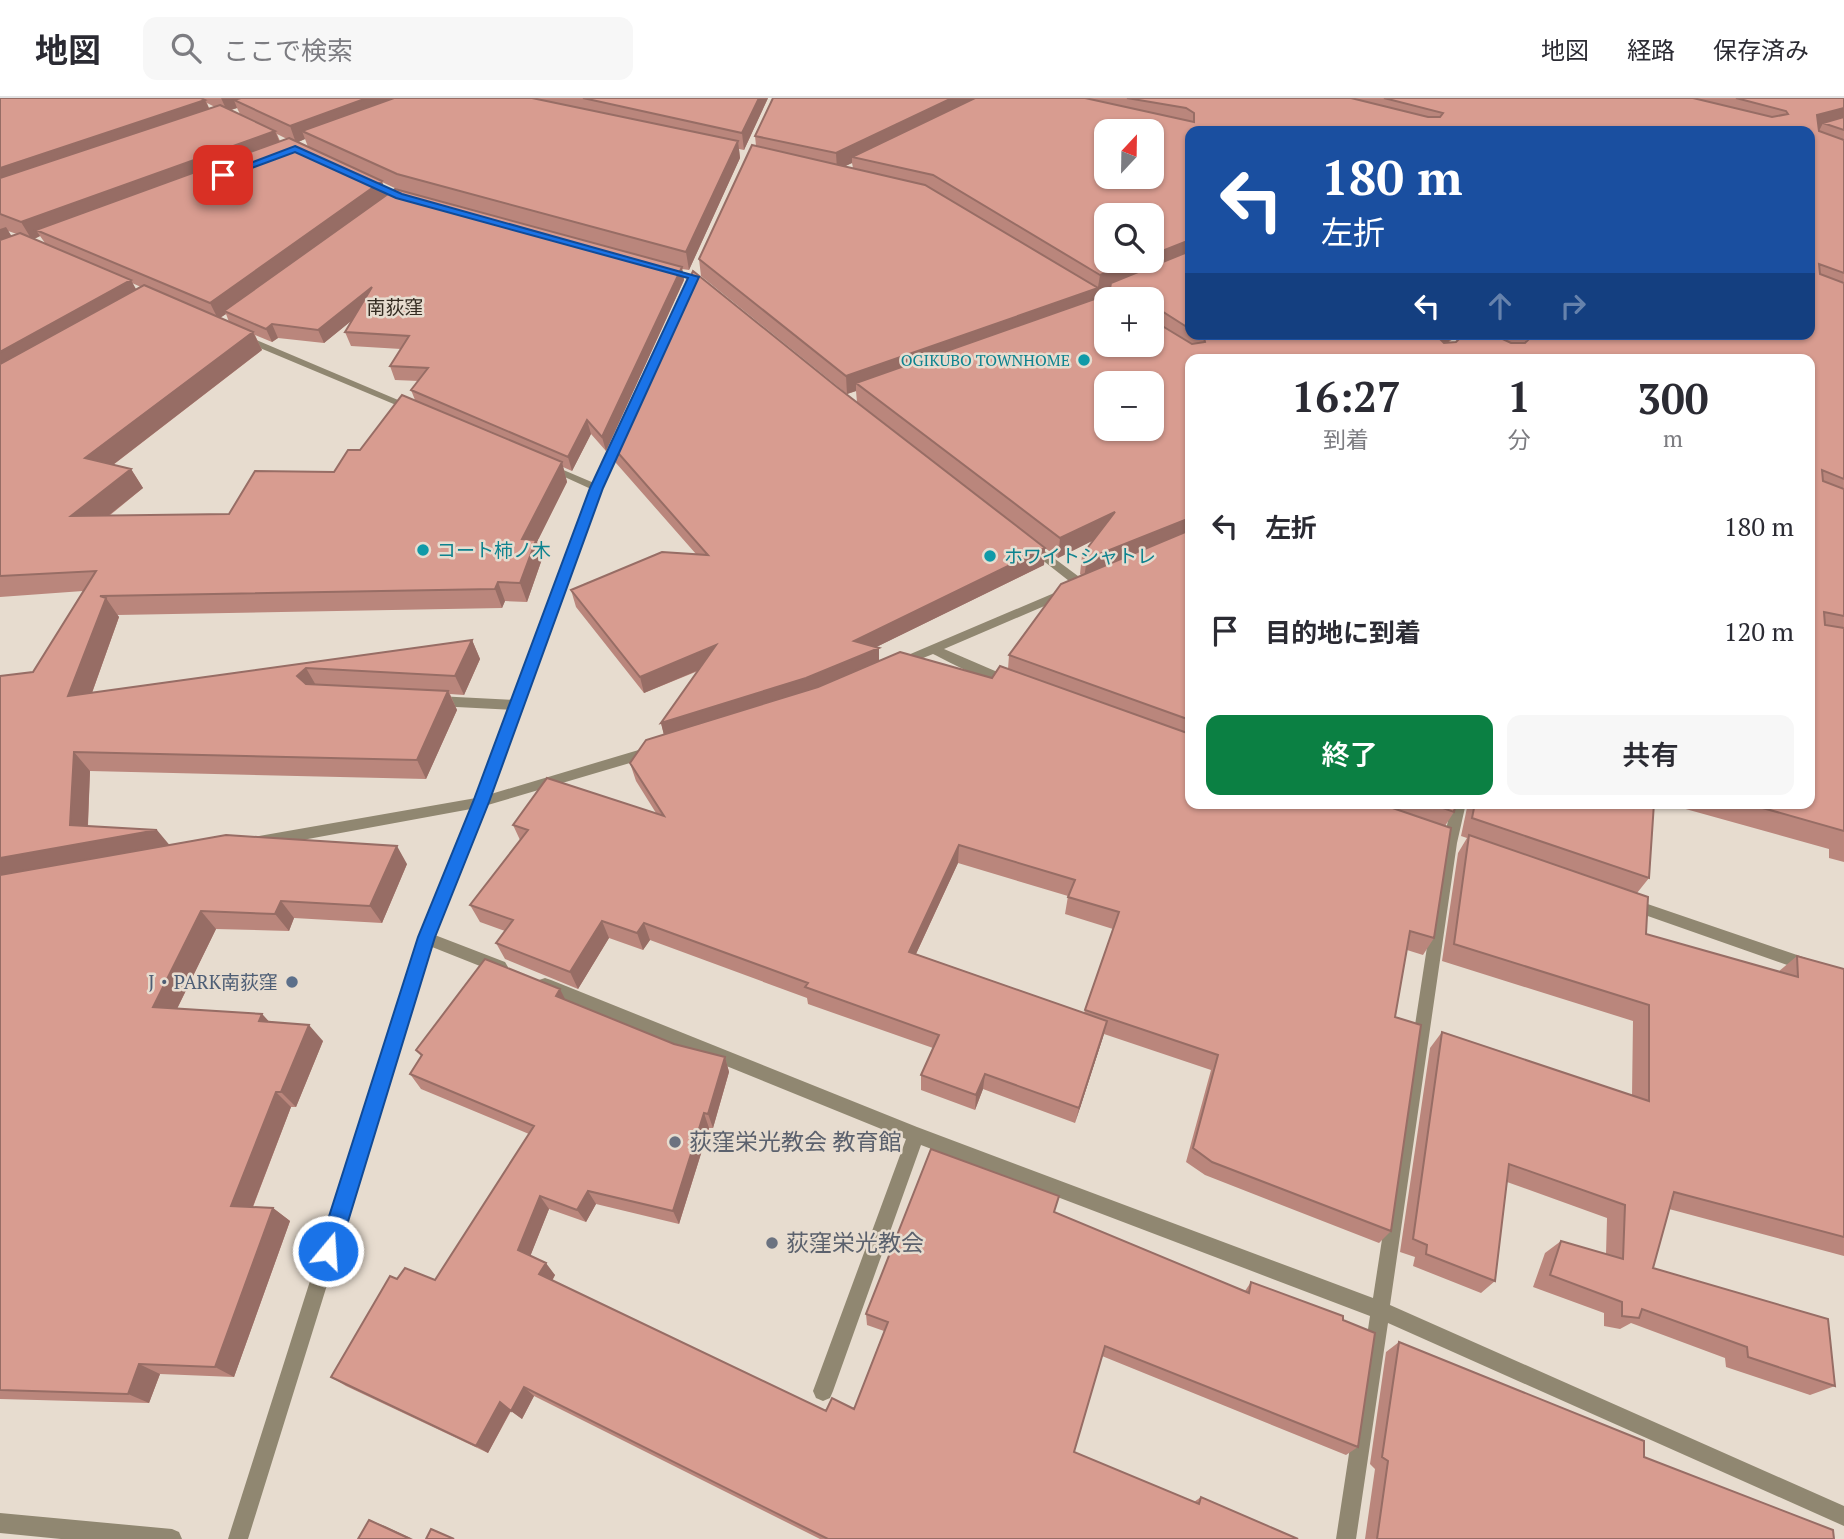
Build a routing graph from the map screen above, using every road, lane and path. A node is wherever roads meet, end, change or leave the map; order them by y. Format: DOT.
graph roads {
  1 [pos="231,332"];
  2 [pos="419,411"];
  3 [pos="625,427"];
  4 [pos="544,466"];
  5 [pos="597,488"];
  6 [pos="1017,535"];
  7 [pos="933,649"];
  8 [pos="885,669"];
  9 [pos="1024,687"];
  10 [pos="423,700"];
  11 [pos="516,705"];
  12 [pos="659,749"];
  13 [pos="481,802"];
  14 [pos="1458,809"];
  15 [pos="244,845"];
  16 [pos="1621,901"];
  17 [pos="427,937"];
  18 [pos="1844,978"];
  19 [pos="916,1135"];
  20 [pos="1381,1311"];
  21 [pos="823,1391"];
  22 [pos="1844,1516"];
  23 [pos="0,1523"];
  24 [pos="172,1539"];
  25 [pos="239,1539"];
  26 [pos="1346,1539"];
  1 -- 2 [label="street"];
  3 -- 5 [label="street"];
  4 -- 5 [label="street"];
  5 -- 11 [label="street"];
  6 -- 7 [label="street"];
  7 -- 8 [label="street"];
  7 -- 9 [label="street"];
  10 -- 11 [label="street"];
  11 -- 13 [label="street"];
  12 -- 13 [label="street"];
  13 -- 15 [label="street"];
  13 -- 17 [label="street"];
  14 -- 20 [label="street"];
  16 -- 18 [label="street"];
  17 -- 19 [label="street"];
  17 -- 25 [label="street"];
  19 -- 20 [label="street"];
  19 -- 21 [label="street"];
  20 -- 22 [label="street"];
  20 -- 26 [label="street"];
  23 -- 24 [label="street"];
}
